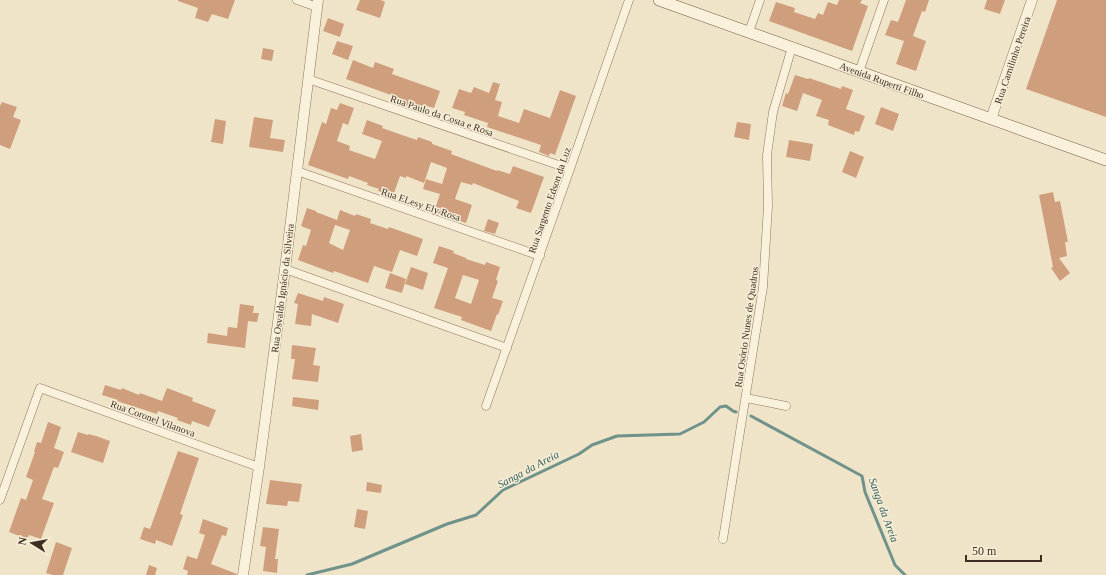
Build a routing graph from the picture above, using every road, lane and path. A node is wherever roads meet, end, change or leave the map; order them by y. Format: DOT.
graph roads {
  1 [pos="297,0"];
  2 [pos="628,0"];
  3 [pos="658,0"];
  4 [pos="760,0"];
  5 [pos="884,0"];
  6 [pos="1032,0"];
  7 [pos="317,3"];
  8 [pos="748,32"];
  9 [pos="792,47"];
  10 [pos="859,72"];
  11 [pos="308,80"];
  12 [pos="991,119"];
  13 [pos="1106,160"];
  14 [pos="570,169"];
  15 [pos="297,171"];
  16 [pos="540,256"];
  17 [pos="285,268"];
  18 [pos="507,348"];
  19 [pos="746,398"];
  20 [pos="486,406"];
  21 [pos="786,406"];
  22 [pos="259,467"];
  23 [pos="0,500"];
  24 [pos="723,539"];
  25 [pos="243,575"];
  1 -- 7 [label="street"];
  2 -- 14 [label="street, Rua Sargento Edson da Luz"];
  3 -- 8 [label="main road, Avenida Ruperti Filho"];
  4 -- 8 [label="street"];
  5 -- 10 [label="street"];
  6 -- 12 [label="street, Rua Camilinho Pereira"];
  7 -- 11 [label="street, Rua Osvaldo Ignácio da Silveira"];
  8 -- 9 [label="main road, Avenida Ruperti Filho"];
  9 -- 10 [label="main road, Avenida Ruperti Filho"];
  9 -- 19 [label="street, Rua Osório Nunes de Quadros"];
  10 -- 12 [label="main road, Avenida Ruperti Filho"];
  11 -- 14 [label="street, Rua Paulo da Costa e Rosa"];
  11 -- 15 [label="street, Rua Osvaldo Ignácio da Silveira"];
  12 -- 13 [label="main road, Avenida Ruperti Filho"];
  14 -- 16 [label="street, Rua Sargento Edson da Luz"];
  15 -- 16 [label="street, Rua ELesy Ely Rosa"];
  15 -- 17 [label="street, Rua Osvaldo Ignácio da Silveira"];
  16 -- 18 [label="street, Rua Sargento Edson da Luz"];
  17 -- 18 [label="street"];
  17 -- 22 [label="street, Rua Osvaldo Ignácio da Silveira"];
  18 -- 20 [label="street, Rua Sargento Edson da Luz"];
  19 -- 21 [label="street"];
  19 -- 24 [label="street, Rua Osório Nunes de Quadros"];
  22 -- 23 [label="street, Rua Coronel Vilanova"];
  22 -- 25 [label="street, Rua Osvaldo Ignácio da Silveira"];
}
